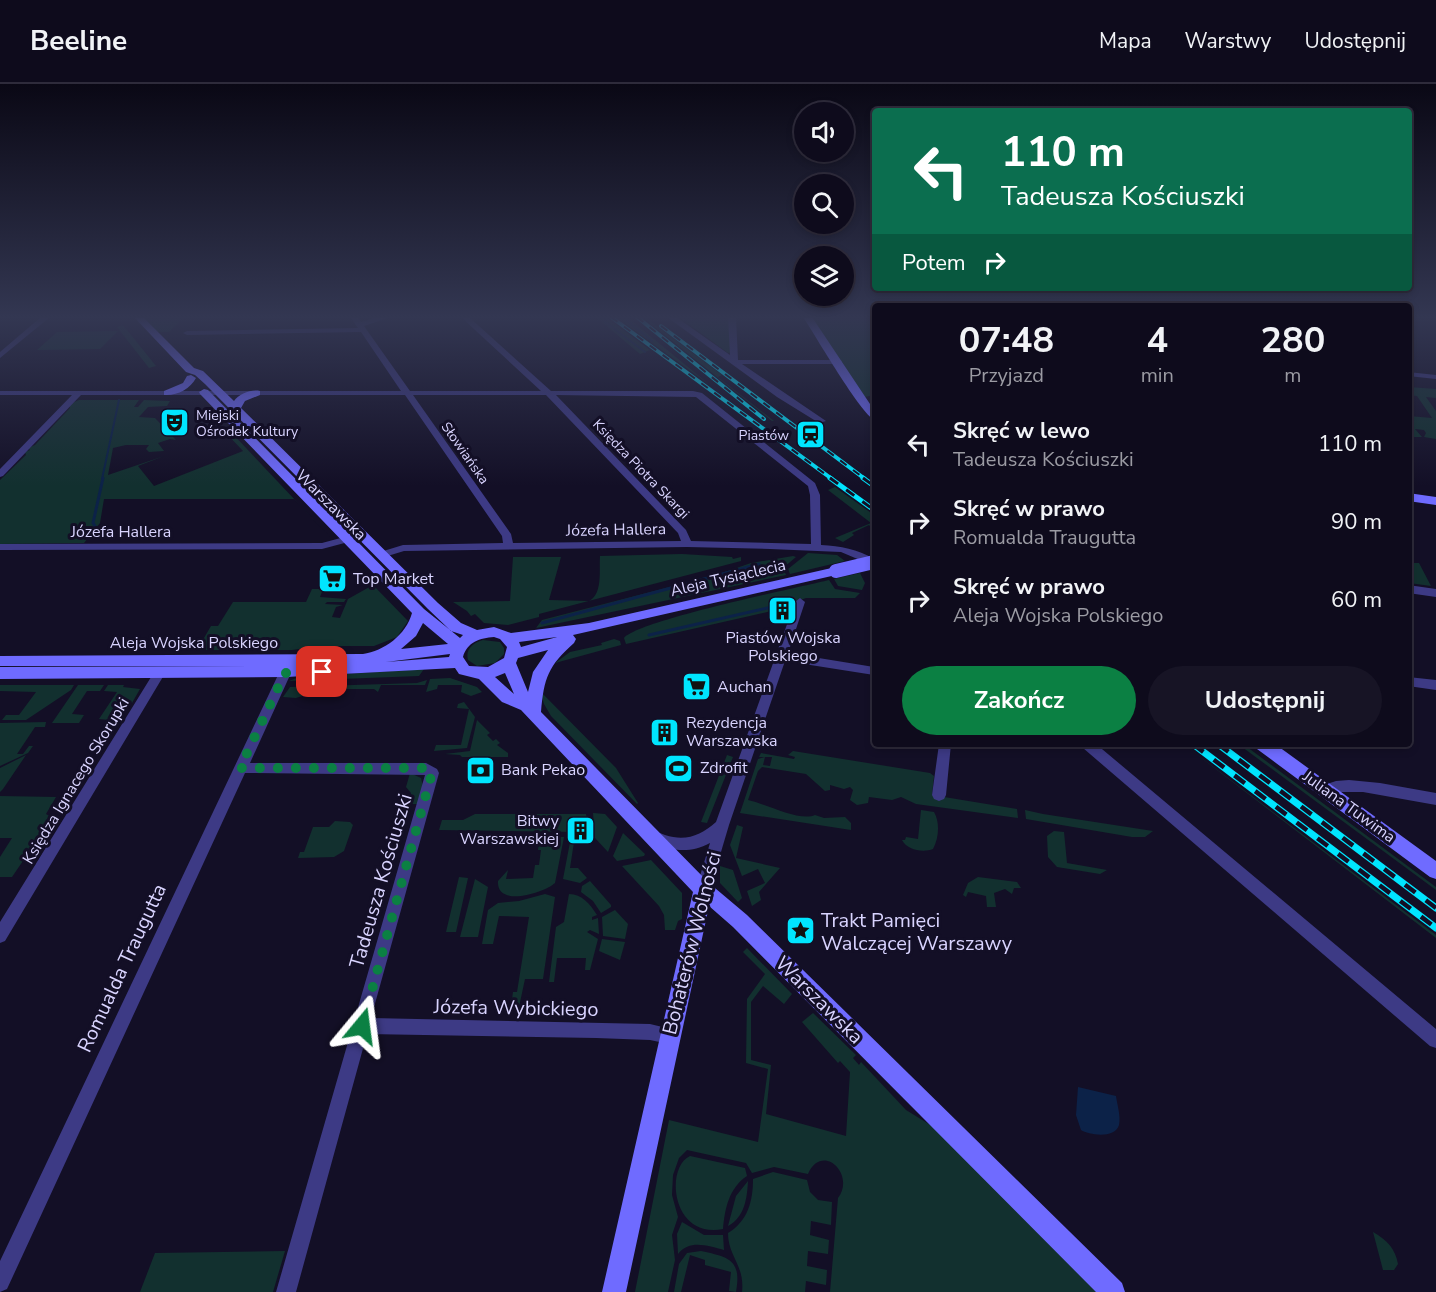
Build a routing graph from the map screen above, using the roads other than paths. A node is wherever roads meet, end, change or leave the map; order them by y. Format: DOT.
graph roads {
  1 [pos="196,373"];
  2 [pos="199,373"];
  3 [pos="393,373"];
  4 [pos="526,373"];
  5 [pos="751,373"];
  6 [pos="845,373"];
  7 [pos="190,374"];
  8 [pos="1412,374"];
  9 [pos="1436,377"];
  10 [pos="0,393"];
  11 [pos="79,393"];
  12 [pos="168,393"];
  13 [pos="205,393"];
  14 [pos="219,393"];
  15 [pos="256,393"];
  16 [pos="406,393"];
  17 [pos="547,393"];
  18 [pos="235,408"];
  19 [pos="872,413"];
  20 [pos="822,421"];
  21 [pos="0,474"];
  22 [pos="1412,498"];
  23 [pos="1436,501"];
  24 [pos="348,539"];
  25 [pos="687,544"];
  26 [pos="508,546"];
  27 [pos="0,547"];
  28 [pos="816,547"];
  29 [pos="381,555"];
  30 [pos="872,561"];
  31 [pos="872,562"];
  32 [pos="1412,589"];
  33 [pos="1436,592"];
  34 [pos="800,602"];
  35 [pos="419,612"];
  36 [pos="589,628"];
  37 [pos="476,635"];
  38 [pos="509,638"];
  39 [pos="569,639"];
  40 [pos="459,652"];
  41 [pos="781,656"];
  42 [pos="363,659"];
  43 [pos="511,659"];
  44 [pos="0,661"];
  45 [pos="872,671"];
  46 [pos="160,672"];
  47 [pos="0,673"];
  48 [pos="285,673"];
  49 [pos="483,674"];
  50 [pos="1412,682"];
  51 [pos="1436,685"];
  52 [pos="530,710"];
  53 [pos="945,747"];
  54 [pos="1090,747"];
  55 [pos="1267,747"];
  56 [pos="240,768"];
  57 [pos="1326,790"];
  58 [pos="939,795"];
  59 [pos="1436,799"];
  60 [pos="722,825"];
  61 [pos="652,836"];
  62 [pos="1436,871"];
  63 [pos="703,889"];
  64 [pos="0,936"];
  65 [pos="362,1026"];
  66 [pos="669,1036"];
  67 [pos="1436,1040"];
  68 [pos="0,1282"];
  69 [pos="286,1292"];
  70 [pos="614,1292"];
  71 [pos="1113,1292"];
  1 -- 7 [label="street, Warszawska"];
  2 -- 14 [label="street, Warszawska"];
  3 -- 16 [label="street, Słowiańska"];
  4 -- 17 [label="street, Księdza Piotra Skargi"];
  5 -- 20 [label="street"];
  6 -- 19 [label="street"];
  7 -- 12 [label="street"];
  7 -- 13 [label="street, Warszawska"];
  8 -- 9 [label="street"];
  10 -- 11 [label="street"];
  11 -- 12 [label="street"];
  11 -- 21 [label="street"];
  12 -- 13 [label="street"];
  13 -- 14 [label="street"];
  13 -- 24 [label="street, Warszawska"];
  14 -- 15 [label="street"];
  14 -- 18 [label="street, Warszawska"];
  15 -- 16 [label="street"];
  15 -- 18 [label="street"];
  16 -- 17 [label="street"];
  16 -- 26 [label="street, Słowiańska"];
  17 -- 25 [label="street, Księdza Piotra Skargi"];
  17 -- 28 [label="street"];
  18 -- 29 [label="street, Warszawska"];
  22 -- 23 [label="street"];
  24 -- 27 [label="street, Józefa Hallera"];
  24 -- 35 [label="street, Warszawska"];
  25 -- 26 [label="street, Józefa Hallera"];
  25 -- 28 [label="street, Józefa Hallera"];
  26 -- 29 [label="street, Józefa Hallera"];
  28 -- 30 [label="street, Józefa Hallera"];
  29 -- 37 [label="street, Warszawska"];
  31 -- 36 [label="street, Aleja Tysiąclecia, bridge"];
  32 -- 33 [label="street"];
  34 -- 41 [label="street, Bohaterów Wolności"];
  35 -- 40 [label="street, Warszawska"];
  35 -- 42 [label="street"];
  36 -- 38 [label="street, Aleja Tysiąclecia"];
  36 -- 39 [label="street, Aleja Tysiąclecia"];
  37 -- 38 [label="street"];
  37 -- 40 [label="street"];
  38 -- 43 [label="street"];
  39 -- 43 [label="street, Aleja Tysiąclecia"];
  39 -- 52 [label="street"];
  40 -- 42 [label="street, Aleja Wojska Polskiego"];
  40 -- 48 [label="street, Aleja Wojska Polskiego"];
  40 -- 49 [label="street"];
  41 -- 45 [label="street"];
  41 -- 60 [label="street, Bohaterów Wolności"];
  42 -- 44 [label="street, Aleja Wojska Polskiego"];
  43 -- 49 [label="street"];
  43 -- 52 [label="street, Warszawska"];
  46 -- 47 [label="street, Aleja Wojska Polskiego"];
  46 -- 48 [label="street, Aleja Wojska Polskiego"];
  46 -- 64 [label="street, Księdza Ignacego Skorupki"];
  48 -- 56 [label="street, Romualda Traugutta"];
  49 -- 52 [label="street, Warszawska"];
  50 -- 51 [label="street"];
  52 -- 61 [label="street, Warszawska"];
  53 -- 58 [label="street"];
  54 -- 67 [label="street"];
  55 -- 57 [label="street, Juliana Tuwima"];
  56 -- 65 [label="street, Tadeusza Kościuszki"];
  56 -- 68 [label="street, Romualda Traugutta"];
  57 -- 59 [label="street"];
  57 -- 62 [label="street, Juliana Tuwima"];
  60 -- 61 [label="street"];
  60 -- 63 [label="street, Bohaterów Wolności"];
  61 -- 63 [label="street, Warszawska"];
  63 -- 66 [label="street, Bohaterów Wolności"];
  63 -- 71 [label="street, Warszawska"];
  65 -- 66 [label="street, Józefa Wybickiego"];
  65 -- 69 [label="street, Tadeusza Kościuszki"];
  66 -- 70 [label="street, Bohaterów Wolności"];
}
